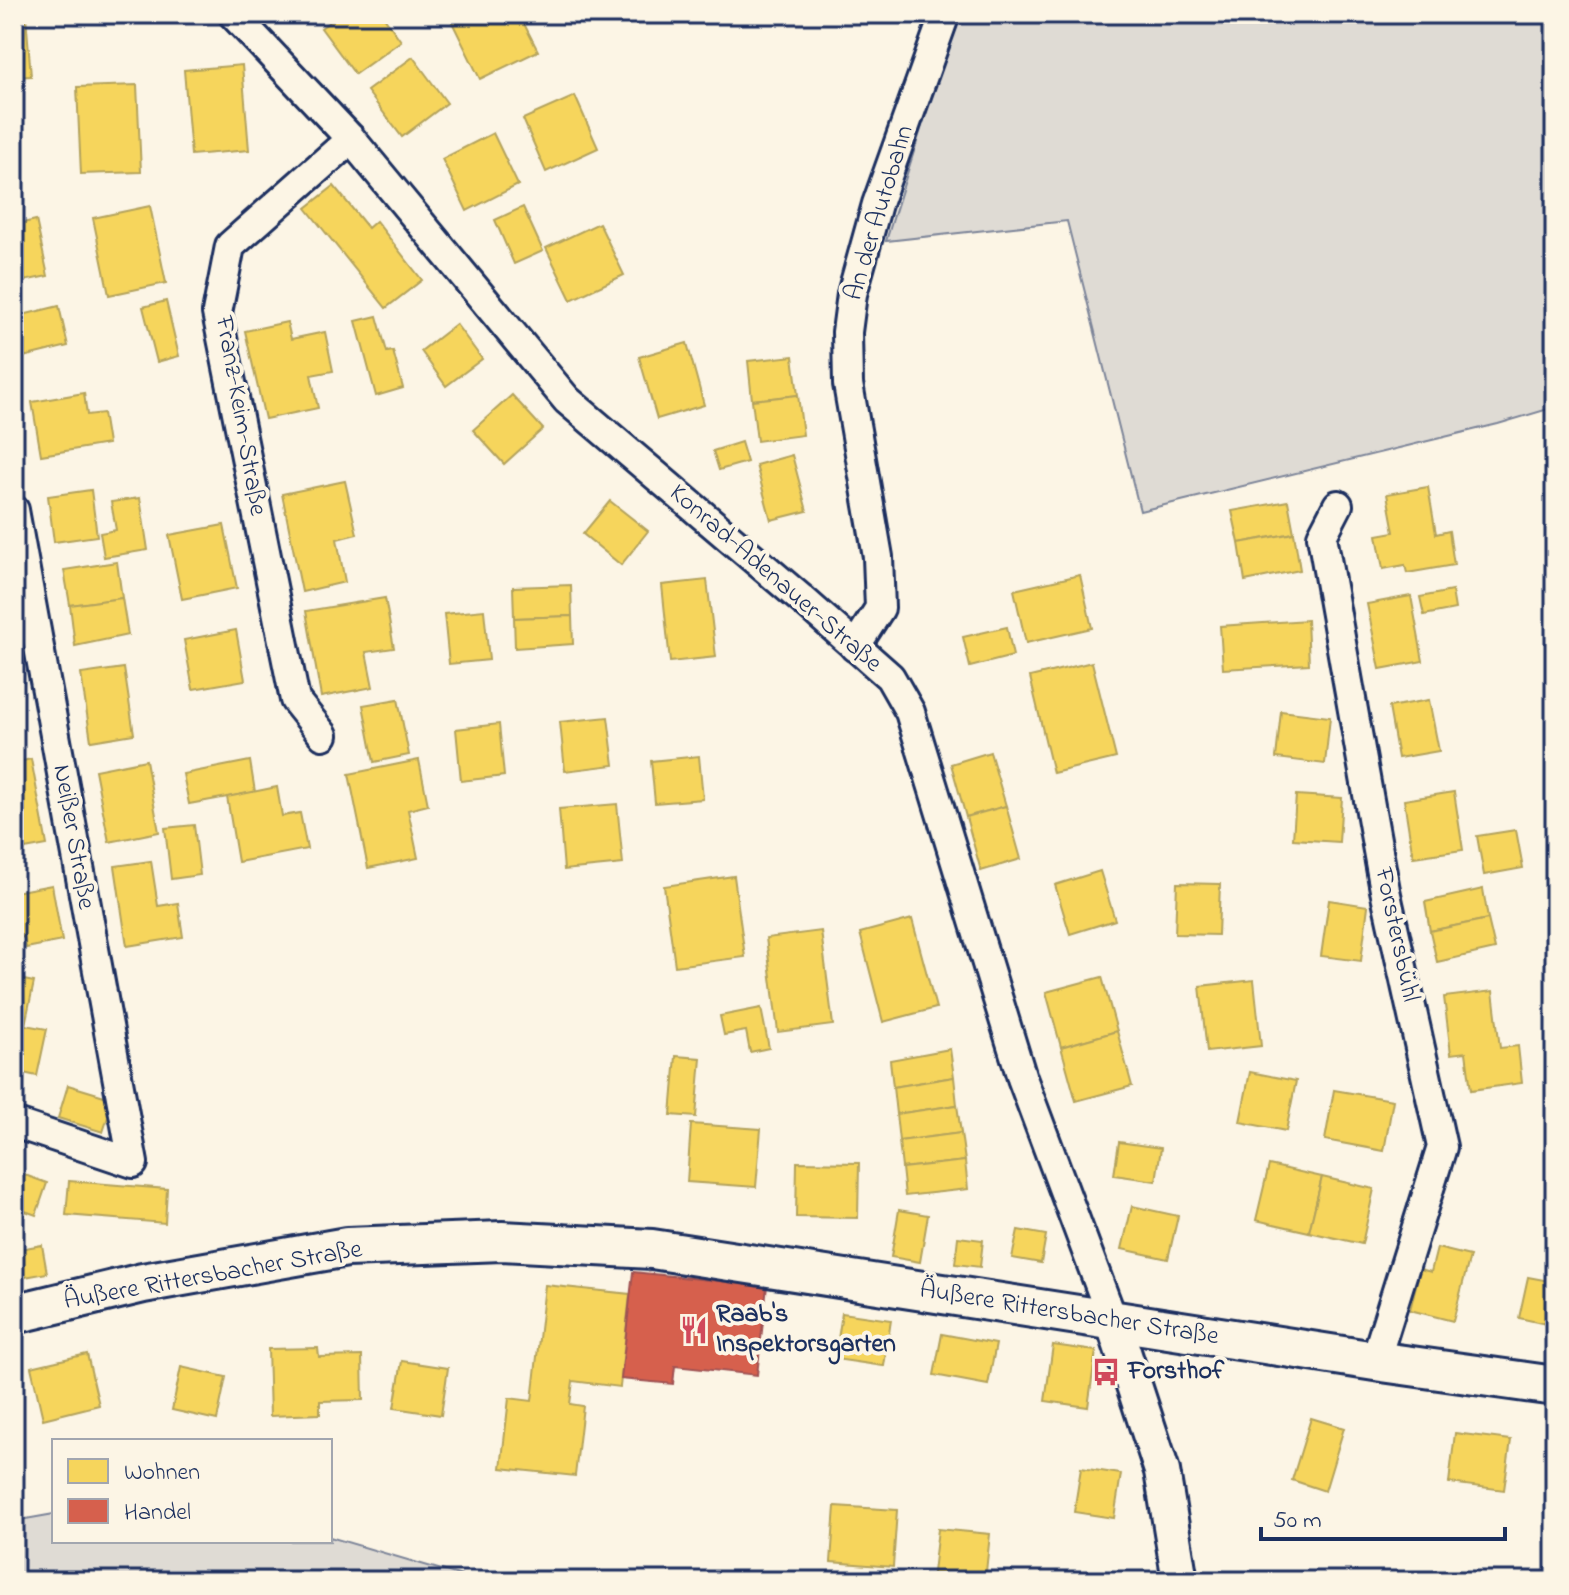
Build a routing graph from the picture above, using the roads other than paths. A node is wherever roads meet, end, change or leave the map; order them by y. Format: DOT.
graph roads {
  1 [pos="233,14"];
  2 [pos="945,14"];
  3 [pos="351,139"];
  4 [pos="1338,505"];
  5 [pos="14,510"];
  6 [pos="855,647"];
  7 [pos="323,735"];
  8 [pos="14,1123"];
  9 [pos="14,1314"];
  10 [pos="1113,1321"];
  11 [pos="1375,1361"];
  12 [pos="1555,1386"];
  13 [pos="1180,1581"];
  1 -- 3 [label="street, Konrad-Adenauer-Straße"];
  2 -- 6 [label="street, An der Autobahn"];
  3 -- 6 [label="street, Konrad-Adenauer-Straße"];
  3 -- 7 [label="street, Franz-Keim-Straße"];
  4 -- 11 [label="street, Forstersbühl"];
  5 -- 8 [label="street, Neißer Straße"];
  6 -- 10 [label="street, Konrad-Adenauer-Straße"];
  9 -- 10 [label="main road, Äußere Rittersbacher Straße"];
  10 -- 11 [label="main road, Äußere Rittersbacher Straße"];
  10 -- 13 [label="street"];
  11 -- 12 [label="main road, Äußere Rittersbacher Straße"];
}
